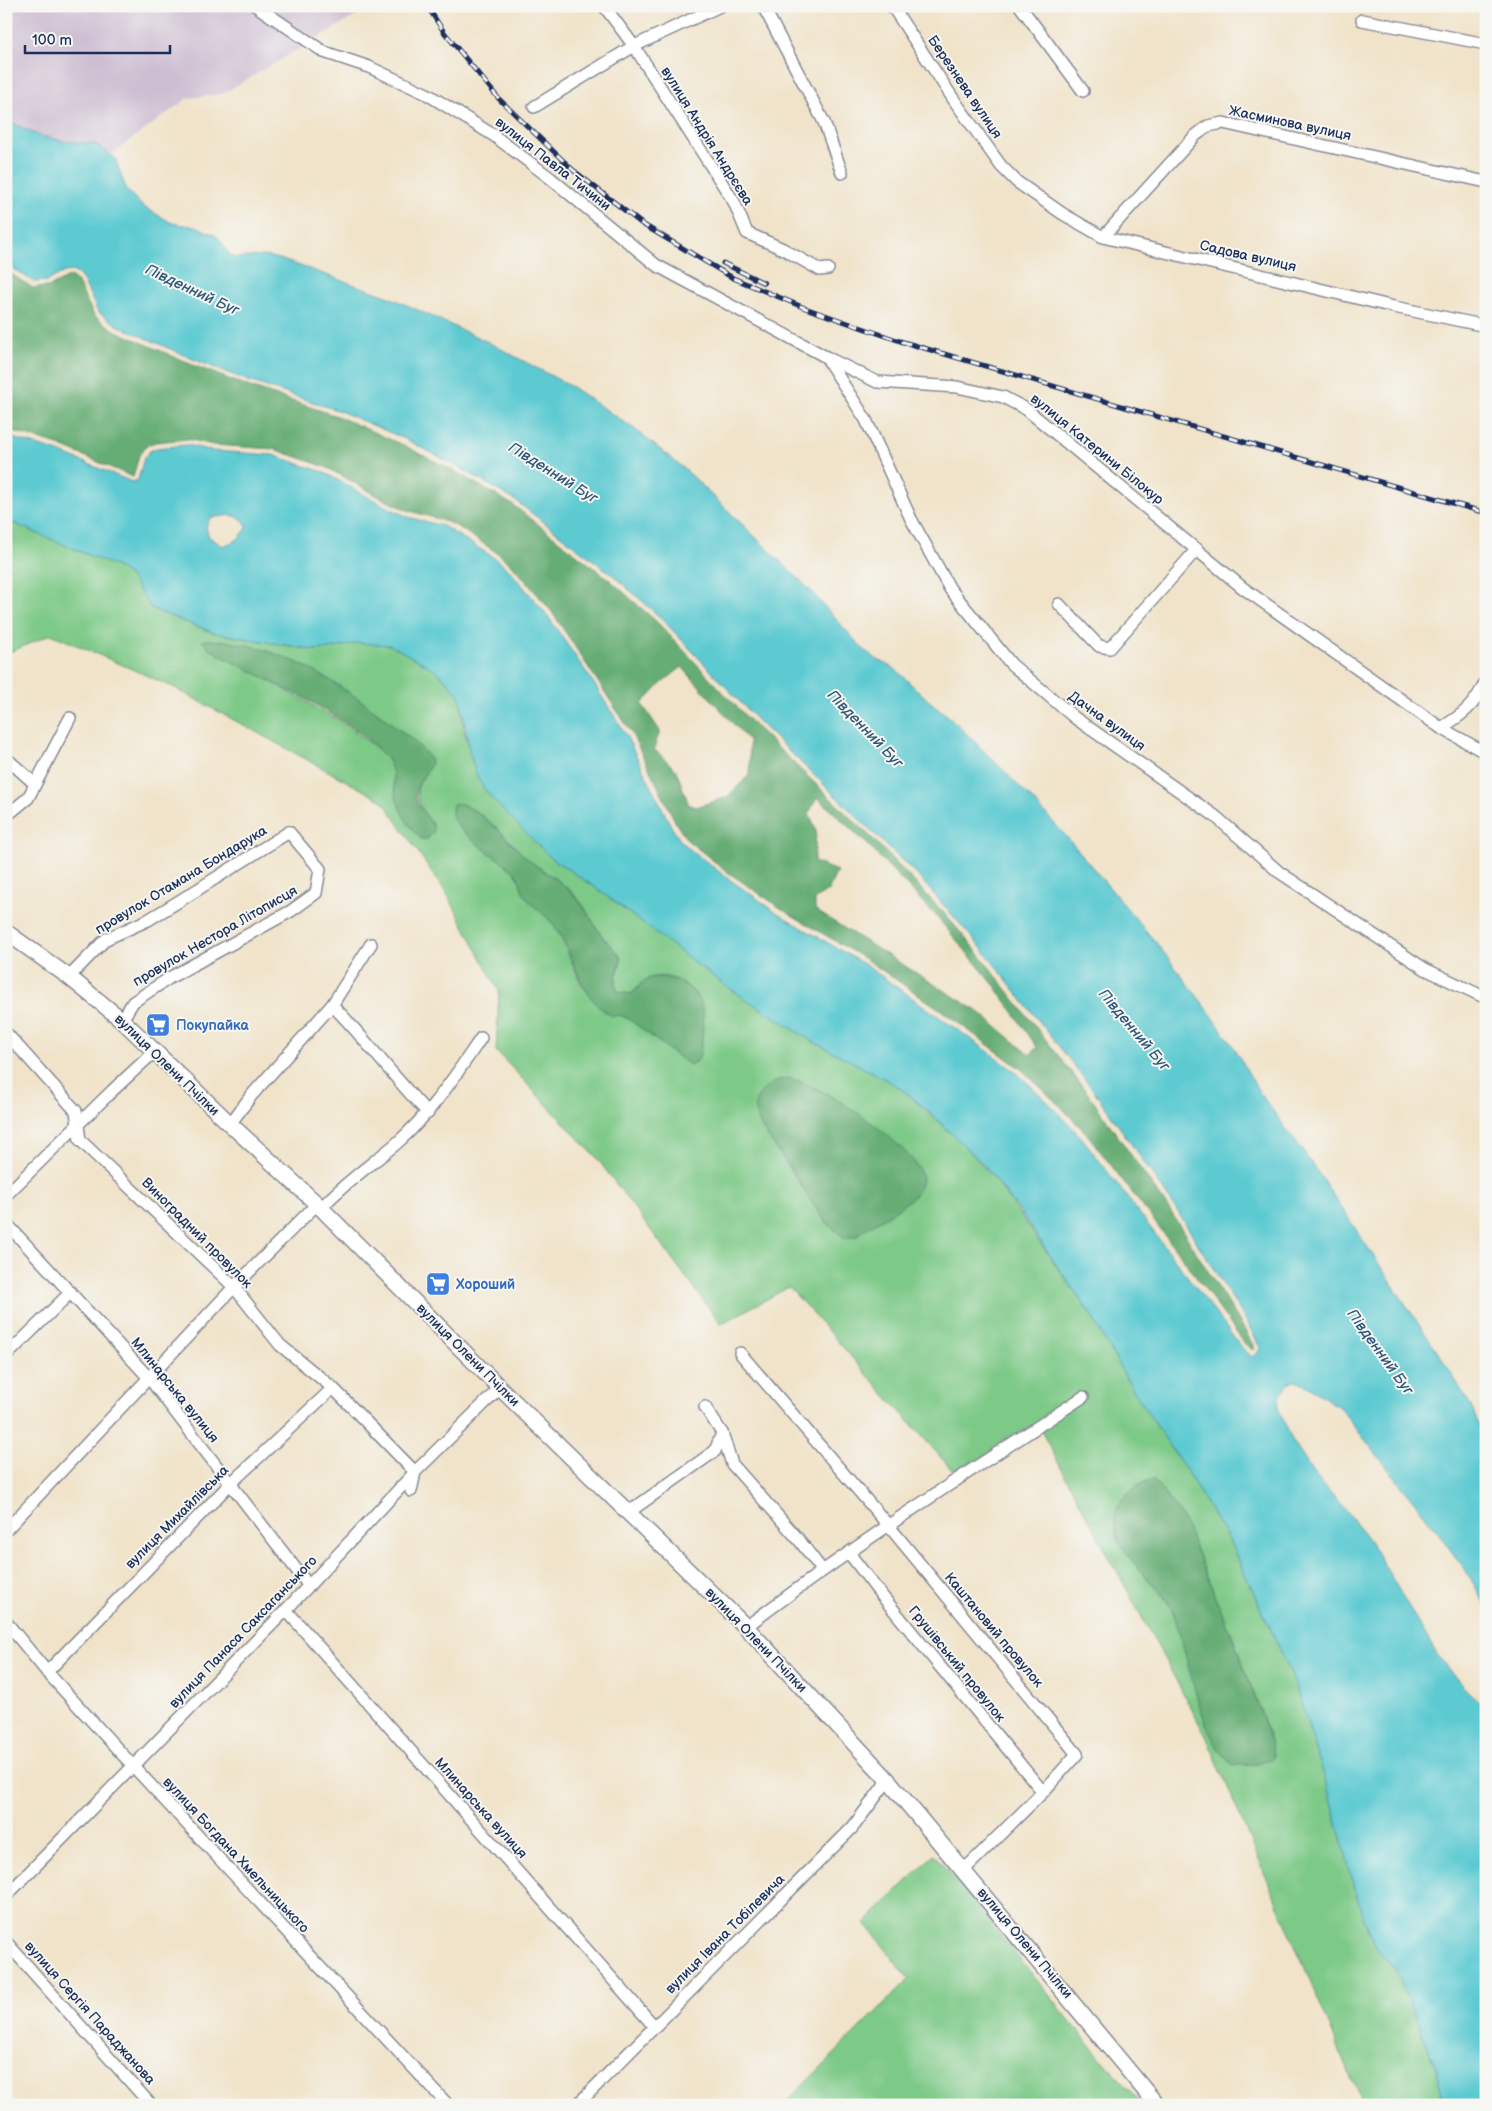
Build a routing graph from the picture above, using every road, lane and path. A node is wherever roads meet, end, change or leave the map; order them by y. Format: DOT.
graph roads {
  1 [pos="256,6"];
  2 [pos="604,6"];
  3 [pos="720,6"];
  4 [pos="763,6"];
  5 [pos="892,6"];
  6 [pos="1020,6"];
  7 [pos="1362,20"];
  8 [pos="1486,44"];
  9 [pos="634,46"];
  10 [pos="1083,92"];
  11 [pos="534,107"];
  12 [pos="842,173"];
  13 [pos="1017,182"];
  14 [pos="1486,182"];
  15 [pos="1103,237"];
  16 [pos="828,269"];
  17 [pos="1486,326"];
  18 [pos="826,357"];
  19 [pos="1197,550"];
  20 [pos="1059,604"];
  21 [pos="1486,681"];
  22 [pos="70,718"];
  23 [pos="1442,728"];
  24 [pos="1486,753"];
  25 [pos="6,758"];
  26 [pos="35,784"];
  27 [pos="6,816"];
  28 [pos="319,877"];
  29 [pos="6,932"];
  30 [pos="371,944"];
  31 [pos="69,977"];
  32 [pos="1486,998"];
  33 [pos="332,1005"];
  34 [pos="122,1020"];
  35 [pos="6,1033"];
  36 [pos="481,1038"];
  37 [pos="154,1052"];
  38 [pos="428,1113"];
  39 [pos="230,1124"];
  40 [pos="78,1125"];
  41 [pos="6,1194"];
  42 [pos="319,1206"];
  43 [pos="6,1223"];
  44 [pos="234,1287"];
  45 [pos="71,1292"];
  46 [pos="740,1352"];
  47 [pos="6,1356"];
  48 [pos="149,1378"];
  49 [pos="333,1388"];
  50 [pos="500,1388"];
  51 [pos="1082,1397"];
  52 [pos="705,1407"];
  53 [pos="722,1433"];
  54 [pos="415,1472"];
  55 [pos="230,1484"];
  56 [pos="411,1491"];
  57 [pos="628,1512"];
  58 [pos="888,1525"];
  59 [pos="6,1530"];
  60 [pos="849,1553"];
  61 [pos="822,1570"];
  62 [pos="309,1586"];
  63 [pos="286,1610"];
  64 [pos="6,1622"];
  65 [pos="746,1627"];
  66 [pos="47,1672"];
  67 [pos="133,1766"];
  68 [pos="888,1780"];
  69 [pos="1043,1792"];
  70 [pos="964,1870"];
  71 [pos="6,1896"];
  72 [pos="6,1942"];
  73 [pos="654,2026"];
  74 [pos="151,2105"];
  75 [pos="448,2105"];
  76 [pos="577,2105"];
  77 [pos="1157,2105"];
  1 -- 18 [label="street, вулиця Павла Тичини"];
  2 -- 9 [label="street, вулиця Андрія Андрєєва"];
  3 -- 9 [label="street"];
  4 -- 12 [label="street"];
  5 -- 13 [label="street, Березнева вулиця"];
  6 -- 10 [label="street"];
  7 -- 8 [label="street"];
  9 -- 11 [label="street"];
  9 -- 16 [label="street, вулиця Андрія Андрєєва"];
  13 -- 15 [label="street, Садова вулиця"];
  14 -- 15 [label="street, Жасминова вулиця"];
  15 -- 17 [label="street, Садова вулиця"];
  18 -- 19 [label="street, вулиця Катерини Білокур"];
  18 -- 32 [label="street, Дачна вулиця"];
  19 -- 20 [label="street"];
  19 -- 23 [label="street, вулиця Катерини Білокур"];
  21 -- 23 [label="street"];
  22 -- 26 [label="street"];
  23 -- 24 [label="street, вулиця Катерини Білокур"];
  25 -- 26 [label="street"];
  26 -- 27 [label="street"];
  28 -- 31 [label="street, провулок Отамана Бондарука"];
  28 -- 34 [label="street, провулок Нестора Літописця"];
  29 -- 31 [label="street, вулиця Олени Пчілки"];
  30 -- 33 [label="street"];
  31 -- 34 [label="street, вулиця Олени Пчілки"];
  33 -- 38 [label="street"];
  33 -- 39 [label="street"];
  34 -- 37 [label="street, вулиця Олени Пчілки"];
  35 -- 40 [label="street, Виноградний провулок"];
  36 -- 38 [label="street"];
  37 -- 39 [label="street, вулиця Олени Пчілки"];
  37 -- 40 [label="street"];
  38 -- 42 [label="street"];
  39 -- 42 [label="street, вулиця Олени Пчілки"];
  40 -- 41 [label="street"];
  40 -- 44 [label="street, Виноградний провулок"];
  42 -- 44 [label="street"];
  42 -- 50 [label="street, вулиця Олени Пчілки"];
  43 -- 45 [label="street, Млинарська вулиця"];
  44 -- 48 [label="street"];
  44 -- 49 [label="street, Виноградний провулок"];
  45 -- 47 [label="street"];
  45 -- 48 [label="street, Млинарська вулиця"];
  46 -- 58 [label="street, Каштановий провулок"];
  48 -- 55 [label="street, Млинарська вулиця"];
  48 -- 59 [label="street"];
  49 -- 54 [label="street, Виноградний провулок"];
  49 -- 55 [label="street, вулиця Михайлівська"];
  50 -- 54 [label="street, вулиця Панаса Саксаганського"];
  50 -- 57 [label="street, вулиця Олени Пчілки"];
  51 -- 58 [label="street"];
  52 -- 53 [label="street"];
  53 -- 57 [label="street"];
  53 -- 61 [label="street"];
  54 -- 56 [label="street"];
  54 -- 62 [label="street, вулиця Панаса Саксаганського"];
  55 -- 62 [label="street, Млинарська вулиця"];
  55 -- 66 [label="street, вулиця Михайлівська"];
  57 -- 65 [label="street, вулиця Олени Пчілки"];
  58 -- 60 [label="street"];
  58 -- 69 [label="street, Каштановий провулок"];
  60 -- 61 [label="street"];
  60 -- 69 [label="street, Грушівський провулок"];
  61 -- 65 [label="street"];
  62 -- 63 [label="street, вулиця Панаса Саксаганського"];
  63 -- 67 [label="street, вулиця Панаса Саксаганського"];
  63 -- 73 [label="street, Млинарська вулиця"];
  64 -- 66 [label="street, вулиця Богдана Хмельницького"];
  65 -- 68 [label="street, вулиця Олени Пчілки"];
  66 -- 67 [label="street, вулиця Богдана Хмельницького"];
  67 -- 71 [label="street, вулиця Панаса Саксаганського"];
  67 -- 75 [label="street, вулиця Богдана Хмельницького"];
  68 -- 70 [label="street, вулиця Олени Пчілки"];
  68 -- 73 [label="street, вулиця Івана Тобілевича"];
  69 -- 70 [label="street"];
  70 -- 77 [label="street, вулиця Олени Пчілки"];
  72 -- 74 [label="street, вулиця Сергія Параджанова"];
  73 -- 76 [label="street, вулиця Івана Тобілевича"];
}
